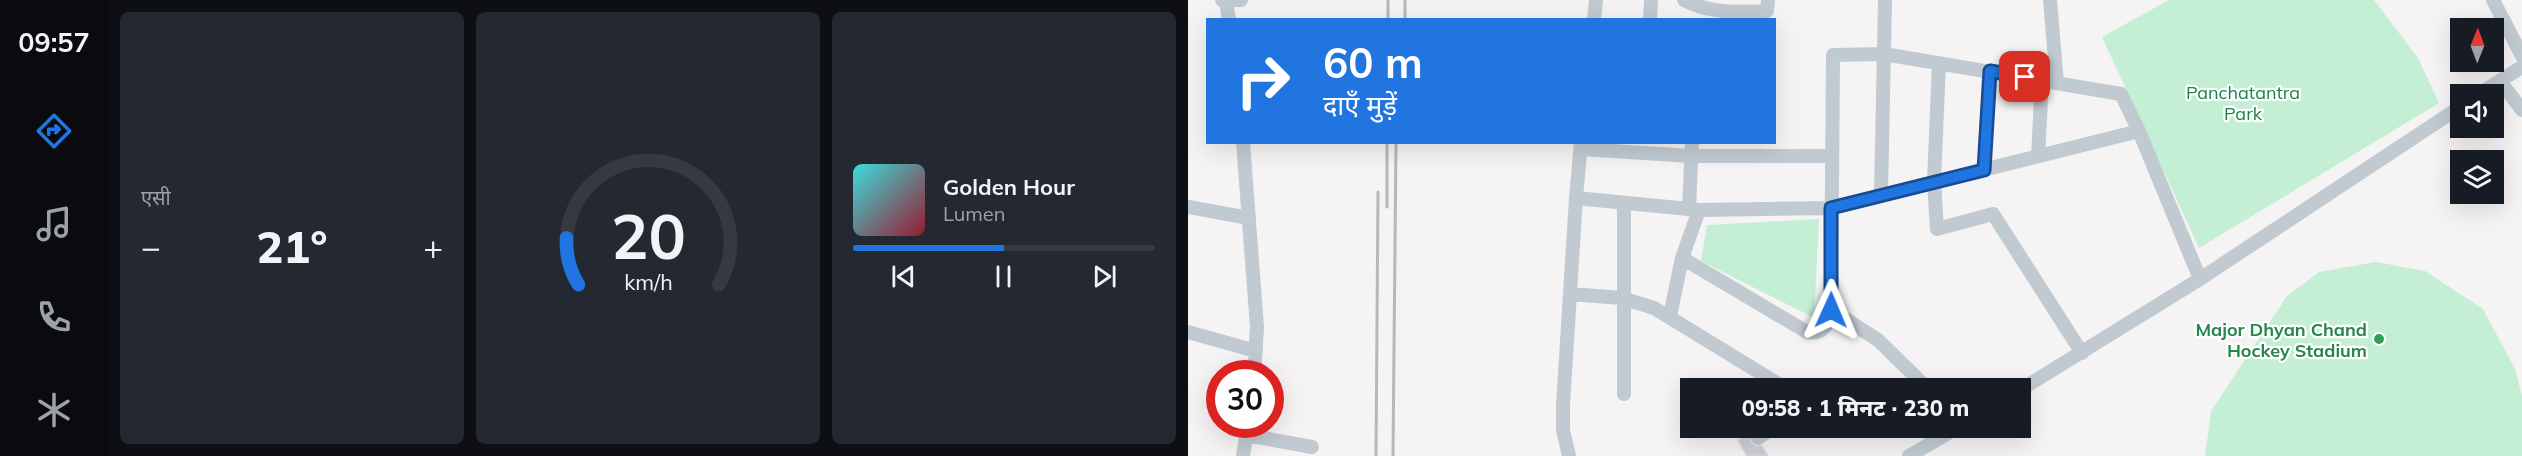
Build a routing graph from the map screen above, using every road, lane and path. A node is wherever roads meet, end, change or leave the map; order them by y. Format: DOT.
graph roads {
  1 [pos="1230,0"];
  2 [pos="1596,0"];
  3 [pos="1651,0"];
  4 [pos="1684,0"];
  5 [pos="1885,0"];
  6 [pos="2050,0"];
  7 [pos="2493,0"];
  8 [pos="1767,10"];
  9 [pos="1702,14"];
  10 [pos="1229,18"];
  11 [pos="1594,18"];
  12 [pos="1650,18"];
  13 [pos="1884,54"];
  14 [pos="2522,56"];
  15 [pos="1940,63"];
  16 [pos="2522,67"];
  17 [pos="1990,71"];
  18 [pos="2042,80"];
  19 [pos="2500,81"];
  20 [pos="2057,83"];
  21 [pos="2495,84"];
  22 [pos="2522,110"];
  23 [pos="2450,114"];
  24 [pos="2139,131"];
  25 [pos="1243,144"];
  26 [pos="1581,146"];
  27 [pos="1691,149"];
  28 [pos="1832,156"];
  29 [pos="2038,156"];
  30 [pos="1984,170"];
  31 [pos="1934,182"];
  32 [pos="1881,195"];
  33 [pos="1576,198"];
  34 [pos="1624,203"];
  35 [pos="1831,208"];
  36 [pos="1694,209"];
  37 [pos="1189,210"];
  38 [pos="1249,218"];
  39 [pos="1682,258"];
  40 [pos="2200,279"];
  41 [pos="1570,294"];
  42 [pos="1622,298"];
  43 [pos="1831,310"];
  44 [pos="1670,316"];
  45 [pos="1188,332"];
  46 [pos="1256,351"];
  47 [pos="2082,353"];
  48 [pos="1255,360"];
  49 [pos="1769,378"];
  50 [pos="1918,378"];
  51 [pos="2031,383"];
  52 [pos="1624,394"];
  53 [pos="1246,438"];
  54 [pos="1278,438"];
  55 [pos="1940,438"];
  56 [pos="1312,447"];
  57 [pos="1243,456"];
  58 [pos="1569,456"];
  59 [pos="1909,456"];
  1 -- 10 [label="street"];
  2 -- 11 [label="street"];
  3 -- 12 [label="street"];
  4 -- 9 [label="street"];
  5 -- 13 [label="street"];
  6 -- 20 [label="street"];
  7 -- 14 [label="street"];
  8 -- 9 [label="street"];
  13 -- 15 [label="street"];
  13 -- 28 [label="street"];
  13 -- 32 [label="street"];
  15 -- 17 [label="street"];
  15 -- 31 [label="street"];
  16 -- 19 [label="street"];
  17 -- 18 [label="street"];
  17 -- 30 [label="street"];
  18 -- 20 [label="street"];
  18 -- 29 [label="street"];
  19 -- 21 [label="street"];
  19 -- 22 [label="street"];
  20 -- 24 [label="street"];
  23 -- 40 [label="street"];
  24 -- 29 [label="street"];
  24 -- 40 [label="street"];
  25 -- 38 [label="street"];
  26 -- 27 [label="street"];
  26 -- 33 [label="street"];
  27 -- 28 [label="street"];
  27 -- 36 [label="street"];
  28 -- 35 [label="street"];
  29 -- 30 [label="street"];
  30 -- 31 [label="street"];
  31 -- 32 [label="street"];
  31 -- 47 [label="street"];
  32 -- 35 [label="street"];
  33 -- 34 [label="street"];
  33 -- 41 [label="street"];
  34 -- 36 [label="street"];
  34 -- 42 [label="street"];
  35 -- 36 [label="street"];
  35 -- 43 [label="street"];
  36 -- 39 [label="street"];
  37 -- 38 [label="street"];
  38 -- 46 [label="street"];
  39 -- 43 [label="street"];
  39 -- 44 [label="street"];
  40 -- 47 [label="street"];
  41 -- 42 [label="street"];
  41 -- 58 [label="street"];
  42 -- 44 [label="street"];
  42 -- 52 [label="street"];
  43 -- 50 [label="street"];
  44 -- 49 [label="street"];
  45 -- 46 [label="street"];
  46 -- 48 [label="street"];
  47 -- 51 [label="street"];
  53 -- 57 [label="street"];
  54 -- 56 [label="street"];
  55 -- 59 [label="street"];
}
